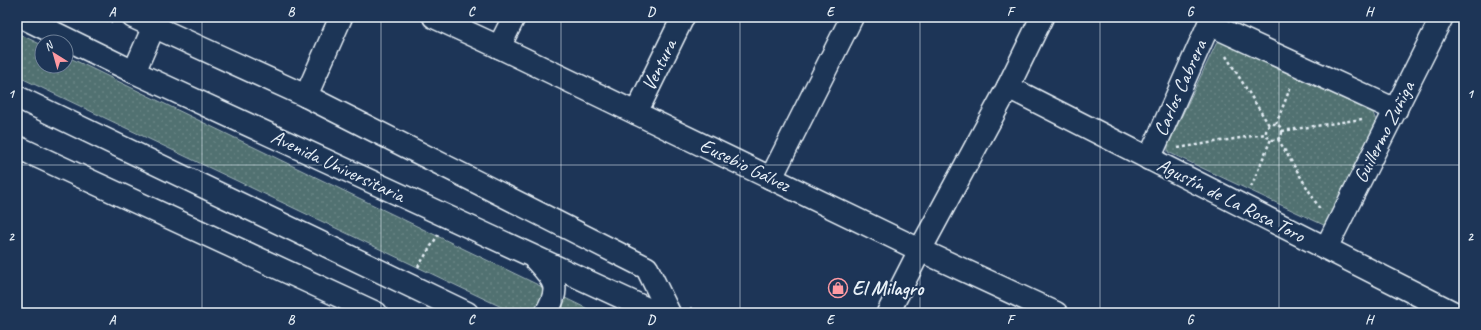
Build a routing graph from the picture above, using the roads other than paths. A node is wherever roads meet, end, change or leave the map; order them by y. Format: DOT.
graph roads {
  1 [pos="22,17"];
  2 [pos="133,17"];
  3 [pos="342,17"];
  4 [pos="434,17"];
  5 [pos="514,17"];
  6 [pos="683,17"];
  7 [pos="852,17"];
  8 [pos="1042,17"];
  9 [pos="1442,17"];
  10 [pos="1210,20"];
  11 [pos="156,22"];
  12 [pos="499,47"];
  13 [pos="134,72"];
  14 [pos="1008,87"];
  15 [pos="306,96"];
  16 [pos="17,97"];
  17 [pos="1396,110"];
  18 [pos="636,113"];
  19 [pos="17,147"];
  20 [pos="1149,159"];
  21 [pos="772,178"];
  22 [pos="1326,248"];
  23 [pos="920,250"];
  24 [pos="534,257"];
  25 [pos="376,313"];
  26 [pos="467,313"];
  27 [pos="546,313"];
  28 [pos="656,313"];
  29 [pos="669,313"];
  30 [pos="888,313"];
  31 [pos="1056,313"];
  32 [pos="1454,313"];
  1 -- 13 [label="street, Avenida Universitaria"];
  2 -- 11 [label="street"];
  3 -- 15 [label="street"];
  4 -- 12 [label="street, Eusebio Gálvez"];
  5 -- 12 [label="street"];
  6 -- 18 [label="street, Ventura"];
  7 -- 21 [label="street"];
  8 -- 14 [label="street"];
  9 -- 17 [label="street, Guillermo Zuñiga"];
  10 -- 17 [label="street"];
  10 -- 20 [label="street, Carlos Cabrera"];
  11 -- 13 [label="street"];
  11 -- 15 [label="street"];
  12 -- 18 [label="street, Eusebio Gálvez"];
  13 -- 24 [label="street, Avenida Universitaria"];
  14 -- 20 [label="street, Agustín de La Rosa Toro"];
  14 -- 23 [label="street"];
  15 -- 29 [label="street"];
  16 -- 26 [label="street"];
  17 -- 22 [label="street, Guillermo Zuñiga"];
  18 -- 21 [label="street, Eusebio Gálvez"];
  19 -- 25 [label="street"];
  20 -- 22 [label="street, Agustín de La Rosa Toro"];
  21 -- 23 [label="street, Eusebio Gálvez"];
  22 -- 32 [label="street, Agustín de La Rosa Toro"];
  23 -- 30 [label="street"];
  23 -- 31 [label="street, Eusebio Gálvez"];
  24 -- 27 [label="street"];
  24 -- 28 [label="street, Avenida Universitaria"];
}
